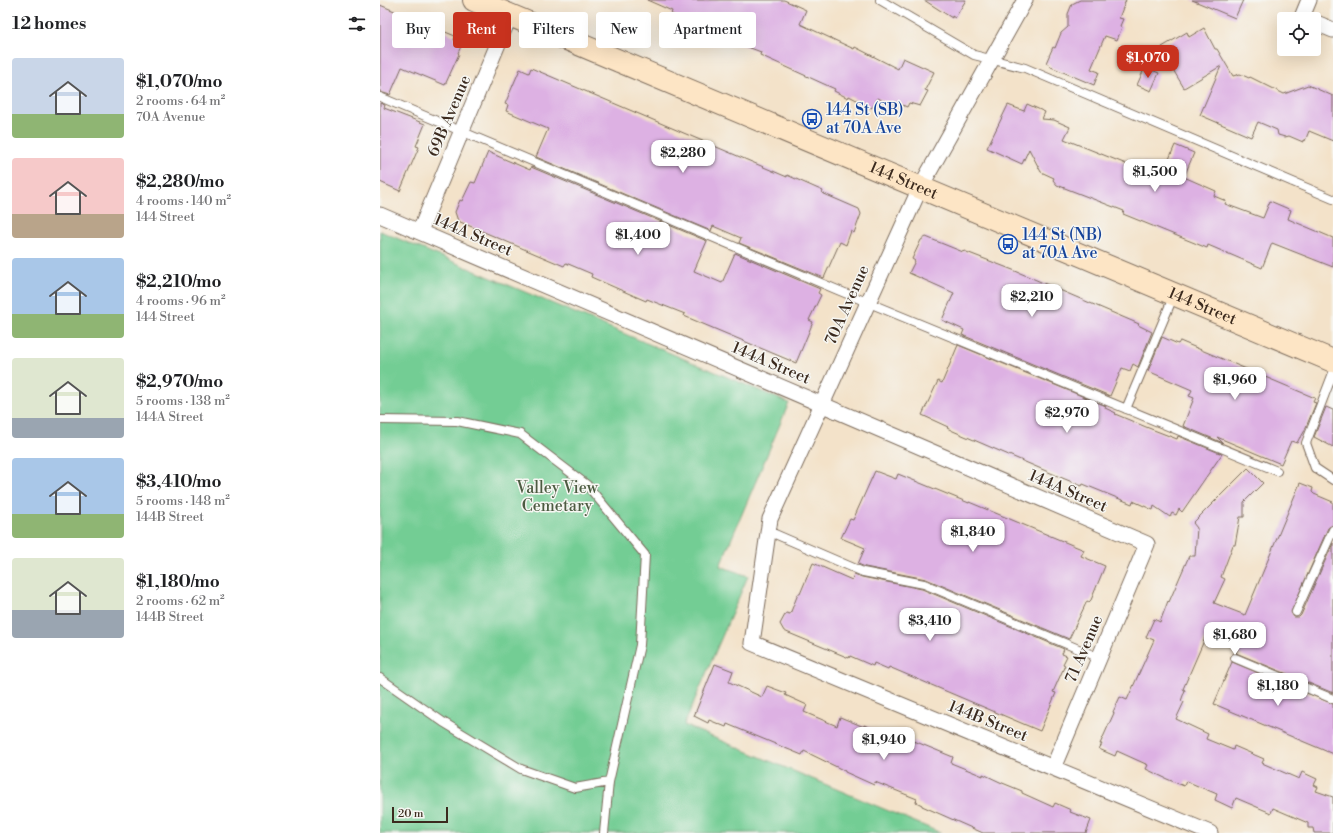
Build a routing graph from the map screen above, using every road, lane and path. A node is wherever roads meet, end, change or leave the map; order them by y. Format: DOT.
graph roads {
  1 [pos="474,0"];
  2 [pos="880,0"];
  3 [pos="1025,0"];
  4 [pos="1309,0"];
  5 [pos="503,12"];
  6 [pos="1308,12"];
  7 [pos="511,15"];
  8 [pos="1321,25"];
  9 [pos="1333,30"];
  10 [pos="496,48"];
  11 [pos="992,59"];
  12 [pos="380,97"];
  13 [pos="462,132"];
  14 [pos="920,188"];
  15 [pos="1333,199"];
  16 [pos="380,215"];
  17 [pos="420,231"];
  18 [pos="1174,294"];
  19 [pos="868,303"];
  20 [pos="1333,361"];
  21 [pos="1333,373"];
  22 [pos="822,405"];
  23 [pos="1126,409"];
  24 [pos="380,420"];
  25 [pos="1277,471"];
  26 [pos="1333,480"];
  27 [pos="1333,530"];
  28 [pos="768,531"];
  29 [pos="1147,544"];
  30 [pos="1296,612"];
  31 [pos="752,643"];
  32 [pos="1100,658"];
  33 [pos="1235,658"];
  34 [pos="380,678"];
  35 [pos="1333,699"];
  36 [pos="1053,768"];
  37 [pos="609,782"];
  38 [pos="604,833"];
  39 [pos="1210,833"];
  1 -- 5 [label="main road, 144 Street"];
  2 -- 11 [label="lane"];
  3 -- 11 [label="street, 70A Avenue"];
  4 -- 6 [label="street"];
  7 -- 14 [label="main road, 144 Street"];
  8 -- 9 [label="street"];
  10 -- 13 [label="street, 69B Avenue"];
  11 -- 14 [label="street, 70A Avenue"];
  11 -- 15 [label="lane"];
  12 -- 13 [label="lane"];
  13 -- 17 [label="street, 69B Avenue"];
  13 -- 19 [label="lane"];
  14 -- 18 [label="main road, 144 Street"];
  14 -- 19 [label="street, 70A Avenue"];
  16 -- 17 [label="street, 144A Street"];
  17 -- 22 [label="street, 144A Street"];
  18 -- 20 [label="main road, 144 Street"];
  18 -- 23 [label="lane"];
  19 -- 22 [label="street, 70A Avenue"];
  19 -- 23 [label="lane"];
  21 -- 26 [label="lane"];
  22 -- 28 [label="street, 70A Avenue"];
  22 -- 29 [label="street, 144A Street"];
  23 -- 25 [label="lane"];
  24 -- 37 [label="lane"];
  27 -- 30 [label="lane"];
  28 -- 31 [label="street, 70A Avenue"];
  28 -- 32 [label="lane"];
  29 -- 32 [label="street, 71 Avenue"];
  31 -- 36 [label="street, 144B Street"];
  32 -- 36 [label="street, 71 Avenue"];
  33 -- 35 [label="lane"];
  34 -- 37 [label="lane"];
  36 -- 39 [label="street, 144B Street"];
  37 -- 38 [label="lane"];
}
